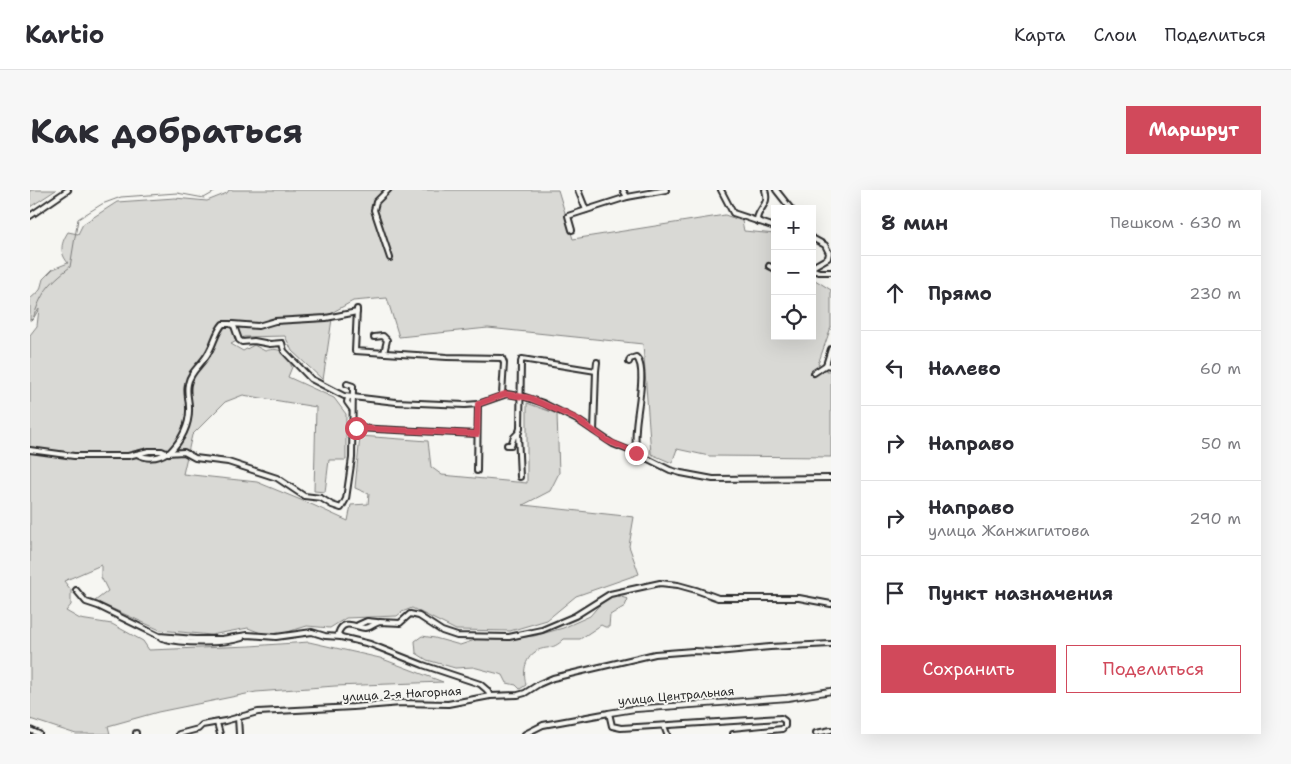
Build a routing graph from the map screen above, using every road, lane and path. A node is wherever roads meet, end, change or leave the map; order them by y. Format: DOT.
graph roads {
  1 [pos="68,190"];
  2 [pos="388,190"];
  3 [pos="578,190"];
  4 [pos="624,190"];
  5 [pos="666,190"];
  6 [pos="721,190"];
  7 [pos="765,190"];
  8 [pos="776,190"];
  9 [pos="627,197"];
  10 [pos="788,205"];
  11 [pos="586,210"];
  12 [pos="30,216"];
  13 [pos="759,222"];
  14 [pos="771,226"];
  15 [pos="572,230"];
  16 [pos="816,240"];
  17 [pos="390,258"];
  18 [pos="816,265"];
  19 [pos="816,271"];
  20 [pos="831,272"];
  21 [pos="230,324"];
  22 [pos="374,336"];
  23 [pos="831,349"];
  24 [pos="384,352"];
  25 [pos="597,362"];
  26 [pos="629,362"];
  27 [pos="826,365"];
  28 [pos="831,366"];
  29 [pos="596,371"];
  30 [pos="814,373"];
  31 [pos="347,384"];
  32 [pos="502,394"];
  33 [pos="520,396"];
  34 [pos="352,398"];
  35 [pos="478,404"];
  36 [pos="352,426"];
  37 [pos="594,431"];
  38 [pos="518,433"];
  39 [pos="477,434"];
  40 [pos="507,444"];
  41 [pos="30,450"];
  42 [pos="168,453"];
  43 [pos="636,453"];
  44 [pos="477,471"];
  45 [pos="520,477"];
  46 [pos="831,478"];
  47 [pos="76,590"];
  48 [pos="831,604"];
  49 [pos="341,637"];
  50 [pos="831,644"];
  51 [pos="831,691"];
  52 [pos="490,696"];
  53 [pos="609,713"];
  54 [pos="238,717"];
  55 [pos="217,723"];
  56 [pos="664,726"];
  57 [pos="30,730"];
  58 [pos="831,730"];
  59 [pos="816,733"];
  60 [pos="39,734"];
  61 [pos="179,734"];
  62 [pos="220,734"];
  63 [pos="239,734"];
  64 [pos="525,734"];
  65 [pos="667,734"];
  66 [pos="733,734"];
  1 -- 12 [label="street"];
  2 -- 17 [label="street"];
  3 -- 11 [label="street"];
  4 -- 9 [label="street"];
  5 -- 9 [label="street"];
  6 -- 13 [label="street"];
  7 -- 13 [label="street"];
  8 -- 10 [label="street"];
  9 -- 11 [label="street"];
  11 -- 15 [label="street"];
  13 -- 14 [label="street"];
  16 -- 18 [label="street"];
  19 -- 20 [label="street"];
  21 -- 24 [label="street"];
  21 -- 34 [label="street"];
  21 -- 42 [label="street"];
  22 -- 24 [label="street"];
  23 -- 27 [label="street"];
  24 -- 32 [label="street"];
  25 -- 29 [label="street"];
  26 -- 43 [label="street"];
  27 -- 28 [label="street"];
  27 -- 30 [label="street"];
  29 -- 33 [label="street"];
  29 -- 37 [label="street"];
  31 -- 34 [label="street"];
  32 -- 33 [label="street"];
  32 -- 35 [label="street"];
  33 -- 37 [label="street"];
  33 -- 38 [label="street"];
  34 -- 35 [label="street"];
  34 -- 36 [label="street"];
  35 -- 39 [label="street"];
  36 -- 39 [label="street"];
  36 -- 42 [label="street"];
  37 -- 43 [label="street"];
  38 -- 40 [label="street"];
  38 -- 45 [label="street"];
  39 -- 44 [label="street"];
  41 -- 42 [label="street"];
  43 -- 46 [label="street"];
  47 -- 49 [label="street"];
  48 -- 49 [label="street"];
  49 -- 52 [label="street"];
  50 -- 52 [label="street, улица 2-я Нагорная"];
  51 -- 53 [label="street, улица Центральная"];
  52 -- 54 [label="street, улица 2-я Нагорная"];
  53 -- 56 [label="street"];
  53 -- 64 [label="street, улица Центральная"];
  54 -- 55 [label="street, улица 2-я Нагорная"];
  54 -- 63 [label="street"];
  55 -- 61 [label="street, улица 2-я Нагорная"];
  55 -- 62 [label="street"];
  56 -- 65 [label="street"];
  56 -- 66 [label="street"];
  57 -- 60 [label="street"];
  58 -- 59 [label="street"];
}
